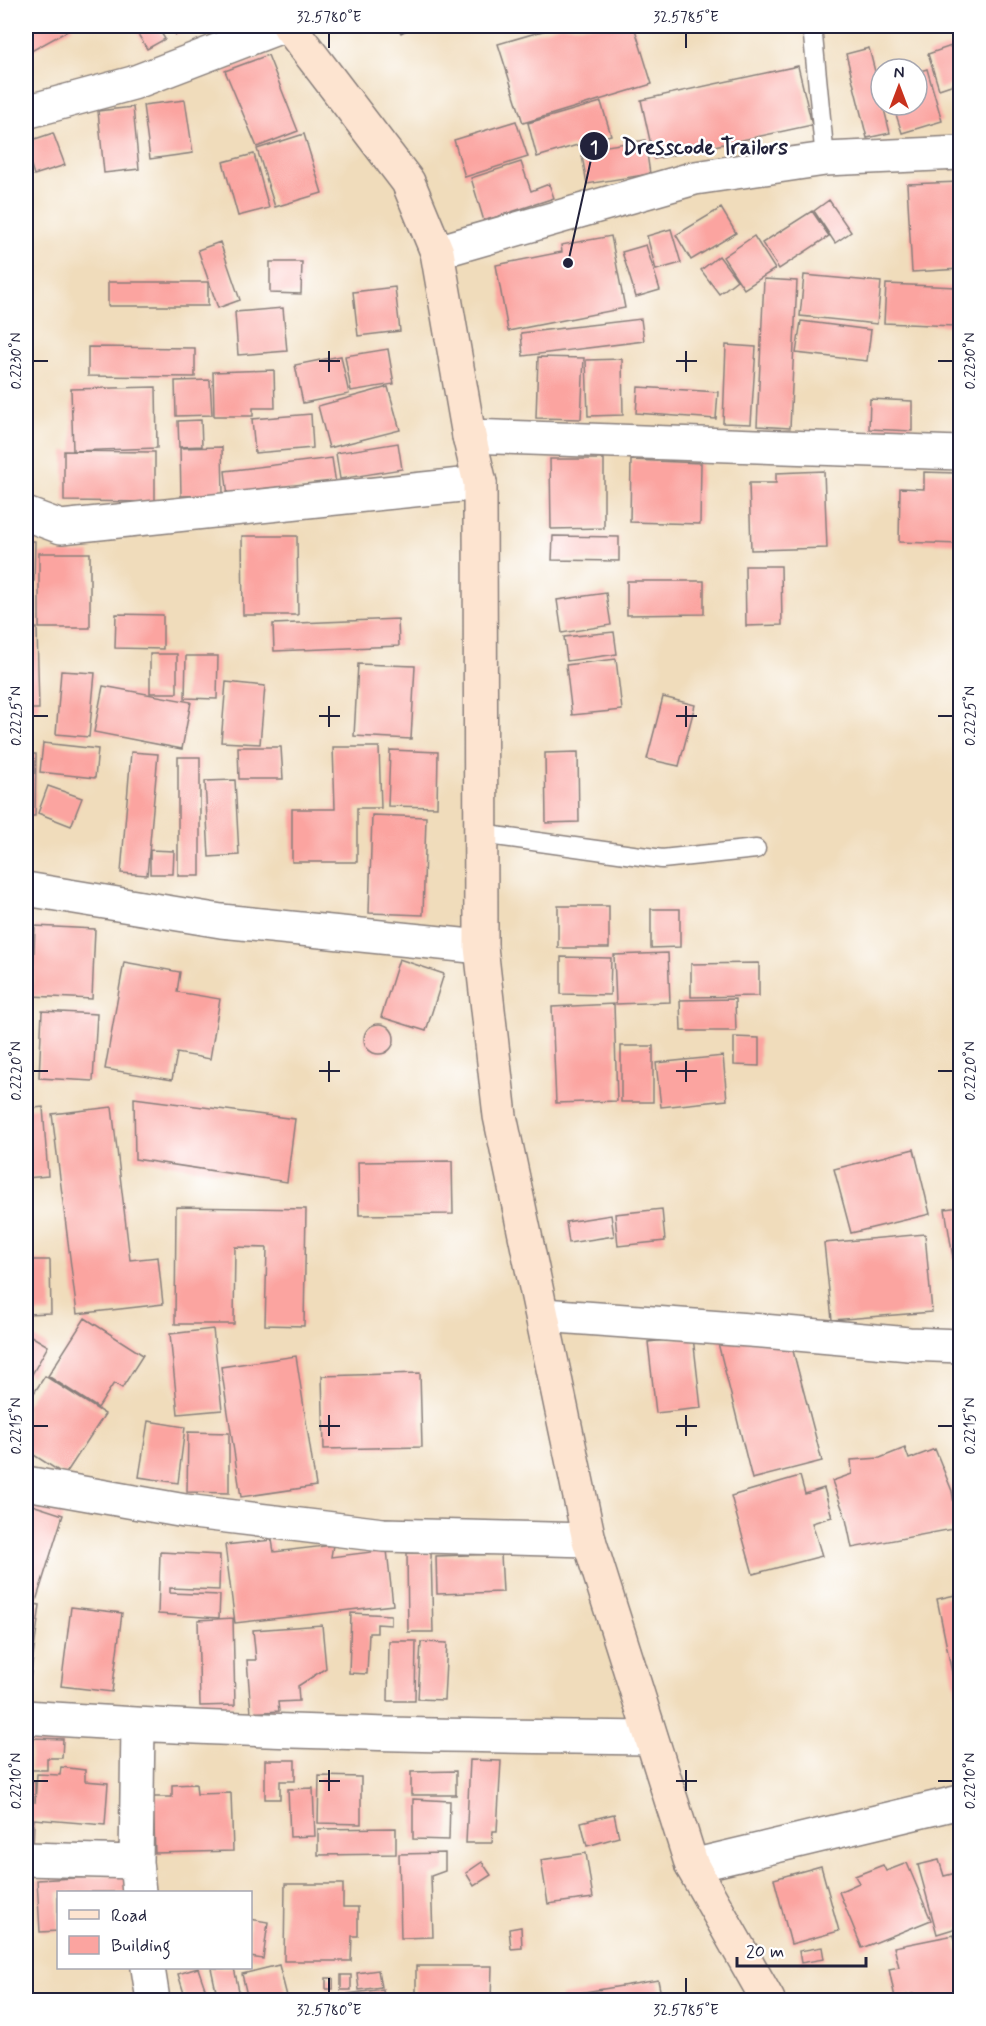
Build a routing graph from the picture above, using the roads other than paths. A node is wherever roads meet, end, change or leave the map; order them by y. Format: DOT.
graph roads {
  1 [pos="282,26"];
  2 [pos="289,26"];
  3 [pos="812,26"];
  4 [pos="26,112"];
  5 [pos="960,153"];
  6 [pos="825,159"];
  7 [pos="437,252"];
  8 [pos="469,436"];
  9 [pos="960,453"];
  10 [pos="480,483"];
  11 [pos="26,514"];
  12 [pos="481,834"];
  13 [pos="756,849"];
  14 [pos="26,889"];
  15 [pos="481,947"];
  16 [pos="543,1315"];
  17 [pos="960,1346"];
  18 [pos="26,1483"];
  19 [pos="588,1540"];
  20 [pos="26,1717"];
  21 [pos="138,1726"];
  22 [pos="651,1738"];
  23 [pos="960,1802"];
  24 [pos="26,1859"];
  25 [pos="692,1866"];
  26 [pos="138,1877"];
  27 [pos="148,1969"];
  28 [pos="766,2000"];
  29 [pos="153,2001"];
  1 -- 4 [label="street"];
  2 -- 7 [label="street"];
  3 -- 6 [label="lane"];
  5 -- 6 [label="street"];
  6 -- 7 [label="street"];
  7 -- 8 [label="street"];
  8 -- 9 [label="street"];
  8 -- 10 [label="street"];
  10 -- 11 [label="street"];
  10 -- 12 [label="street"];
  12 -- 13 [label="lane"];
  12 -- 15 [label="street"];
  14 -- 15 [label="street"];
  15 -- 16 [label="street"];
  16 -- 17 [label="street"];
  16 -- 19 [label="street"];
  18 -- 19 [label="street"];
  19 -- 22 [label="street"];
  20 -- 21 [label="street"];
  21 -- 22 [label="street"];
  21 -- 26 [label="street"];
  22 -- 25 [label="street"];
  23 -- 25 [label="street"];
  24 -- 26 [label="street"];
  25 -- 28 [label="street"];
  27 -- 29 [label="street"];
}
